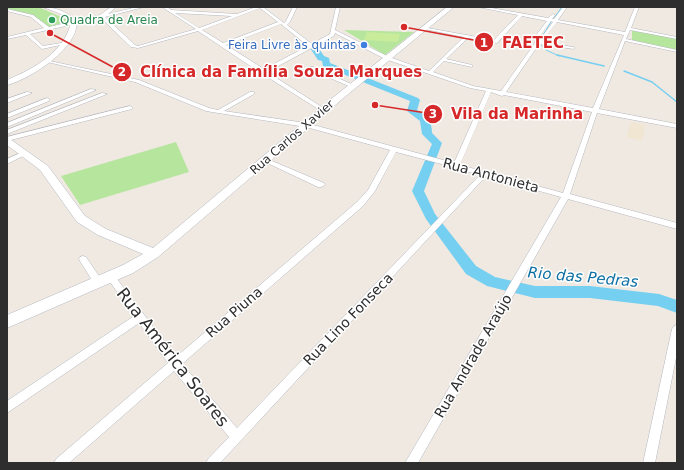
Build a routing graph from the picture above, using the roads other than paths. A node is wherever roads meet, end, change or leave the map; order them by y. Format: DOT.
graph roads {
  1 [pos="46,7"];
  2 [pos="114,7"];
  3 [pos="142,7"];
  4 [pos="164,7"];
  5 [pos="260,7"];
  6 [pos="295,7"];
  7 [pos="338,7"];
  8 [pos="451,7"];
  9 [pos="480,7"];
  10 [pos="486,7"];
  11 [pos="558,7"];
  12 [pos="565,7"];
  13 [pos="637,7"];
  14 [pos="7,10"];
  15 [pos="169,10"];
  16 [pos="522,14"];
  17 [pos="102,16"];
  18 [pos="238,16"];
  19 [pos="550,19"];
  20 [pos="556,20"];
  21 [pos="74,21"];
  22 [pos="282,24"];
  23 [pos="47,28"];
  24 [pos="424,28"];
  25 [pos="629,29"];
  26 [pos="198,30"];
  27 [pos="334,31"];
  28 [pos="27,33"];
  29 [pos="626,37"];
  30 [pos="7,38"];
  31 [pos="467,38"];
  32 [pos="677,38"];
  33 [pos="538,42"];
  34 [pos="65,43"];
  35 [pos="223,45"];
  36 [pos="311,46"];
  37 [pos="572,48"];
  38 [pos="677,51"];
  39 [pos="387,58"];
  40 [pos="444,60"];
  41 [pos="47,61"];
  42 [pos="470,66"];
  43 [pos="311,68"];
  44 [pos="263,72"];
  45 [pos="430,73"];
  46 [pos="359,80"];
  47 [pos="7,83"];
  48 [pos="93,90"];
  49 [pos="488,92"];
  50 [pos="30,93"];
  51 [pos="252,93"];
  52 [pos="104,94"];
  53 [pos="502,94"];
  54 [pos="47,100"];
  55 [pos="7,101"];
  56 [pos="130,108"];
  57 [pos="323,110"];
  58 [pos="595,111"];
  59 [pos="218,112"];
  60 [pos="7,116"];
  61 [pos="7,125"];
  62 [pos="306,126"];
  63 [pos="677,126"];
  64 [pos="7,132"];
  65 [pos="8,142"];
  66 [pos="394,149"];
  67 [pos="25,153"];
  68 [pos="265,160"];
  69 [pos="7,162"];
  70 [pos="456,167"];
  71 [pos="484,174"];
  72 [pos="321,185"];
  73 [pos="566,195"];
  74 [pos="677,226"];
  75 [pos="154,254"];
  76 [pos="84,259"];
  77 [pos="111,277"];
  78 [pos="98,282"];
  79 [pos="140,317"];
  80 [pos="7,322"];
  81 [pos="677,329"];
  82 [pos="174,363"];
  83 [pos="7,407"];
  84 [pos="236,436"];
  85 [pos="60,463"];
  86 [pos="212,463"];
  87 [pos="411,463"];
  88 [pos="649,463"];
  1 -- 21 [label="street"];
  2 -- 17 [label="street"];
  3 -- 17 [label="street"];
  4 -- 15 [label="street"];
  5 -- 18 [label="street"];
  5 -- 22 [label="street"];
  6 -- 22 [label="street"];
  7 -- 27 [label="street"];
  8 -- 24 [label="street, Rua Carlos Xavier"];
  9 -- 10 [label="street"];
  10 -- 16 [label="street"];
  11 -- 19 [label="street"];
  12 -- 20 [label="street"];
  13 -- 25 [label="street, Rua Andrade Araújo"];
  14 -- 23 [label="street"];
  15 -- 18 [label="street"];
  15 -- 26 [label="street"];
  16 -- 19 [label="street"];
  16 -- 31 [label="street"];
  17 -- 21 [label="street"];
  17 -- 26 [label="street"];
  18 -- 26 [label="street"];
  19 -- 20 [label="street"];
  19 -- 33 [label="street"];
  20 -- 29 [label="street"];
  20 -- 33 [label="street"];
  21 -- 23 [label="street"];
  21 -- 34 [label="street"];
  22 -- 35 [label="street"];
  22 -- 36 [label="street"];
  23 -- 28 [label="street"];
  24 -- 31 [label="street"];
  24 -- 39 [label="street, Rua Carlos Xavier"];
  25 -- 29 [label="street, Rua Andrade Araújo"];
  25 -- 32 [label="street"];
  26 -- 35 [label="street"];
  27 -- 36 [label="street"];
  27 -- 39 [label="street"];
  28 -- 30 [label="street"];
  28 -- 34 [label="street"];
  29 -- 38 [label="street"];
  29 -- 58 [label="street, Rua Andrade Araújo"];
  31 -- 40 [label="street"];
  33 -- 37 [label="street"];
  33 -- 53 [label="street"];
  34 -- 41 [label="street"];
  35 -- 44 [label="street"];
  36 -- 44 [label="street"];
  39 -- 45 [label="street"];
  39 -- 46 [label="street, Rua Carlos Xavier"];
  40 -- 42 [label="street"];
  40 -- 45 [label="street"];
  41 -- 47 [label="street"];
  41 -- 59 [label="street, Rua Antonieta"];
  43 -- 46 [label="street"];
  44 -- 57 [label="street"];
  45 -- 49 [label="street"];
  46 -- 57 [label="street, Rua Carlos Xavier"];
  48 -- 61 [label="street"];
  49 -- 53 [label="street"];
  49 -- 70 [label="street"];
  50 -- 55 [label="street"];
  51 -- 59 [label="street"];
  52 -- 64 [label="street"];
  53 -- 58 [label="street"];
  54 -- 60 [label="street"];
  56 -- 65 [label="street"];
  57 -- 62 [label="street, Rua Carlos Xavier"];
  58 -- 63 [label="street"];
  58 -- 73 [label="street, Rua Andrade Araújo"];
  59 -- 62 [label="street, Rua Antonieta"];
  62 -- 66 [label="street, Rua Antonieta"];
  62 -- 68 [label="street, Rua Carlos Xavier"];
  65 -- 67 [label="street"];
  66 -- 70 [label="street, Rua Antonieta"];
  66 -- 82 [label="street, Rua Piuna"];
  67 -- 69 [label="street"];
  67 -- 75 [label="street"];
  68 -- 72 [label="street"];
  68 -- 75 [label="street, Rua Carlos Xavier"];
  70 -- 71 [label="street, Rua Antonieta"];
  71 -- 73 [label="street, Rua Antonieta"];
  71 -- 84 [label="street, Rua Lino Fonseca"];
  73 -- 74 [label="street, Rua Antonieta"];
  73 -- 87 [label="street, Rua Andrade Araújo"];
  75 -- 77 [label="street, Rua Carlos Xavier"];
  76 -- 78 [label="street"];
  77 -- 78 [label="street, Rua Carlos Xavier"];
  77 -- 79 [label="street, Rua América Soares"];
  78 -- 80 [label="street, Rua Carlos Xavier"];
  79 -- 82 [label="street, Rua América Soares"];
  79 -- 83 [label="street"];
  81 -- 88 [label="street"];
  82 -- 84 [label="street, Rua América Soares"];
  82 -- 85 [label="street, Rua Piuna"];
  84 -- 86 [label="street, Rua Lino Fonseca"];
}
